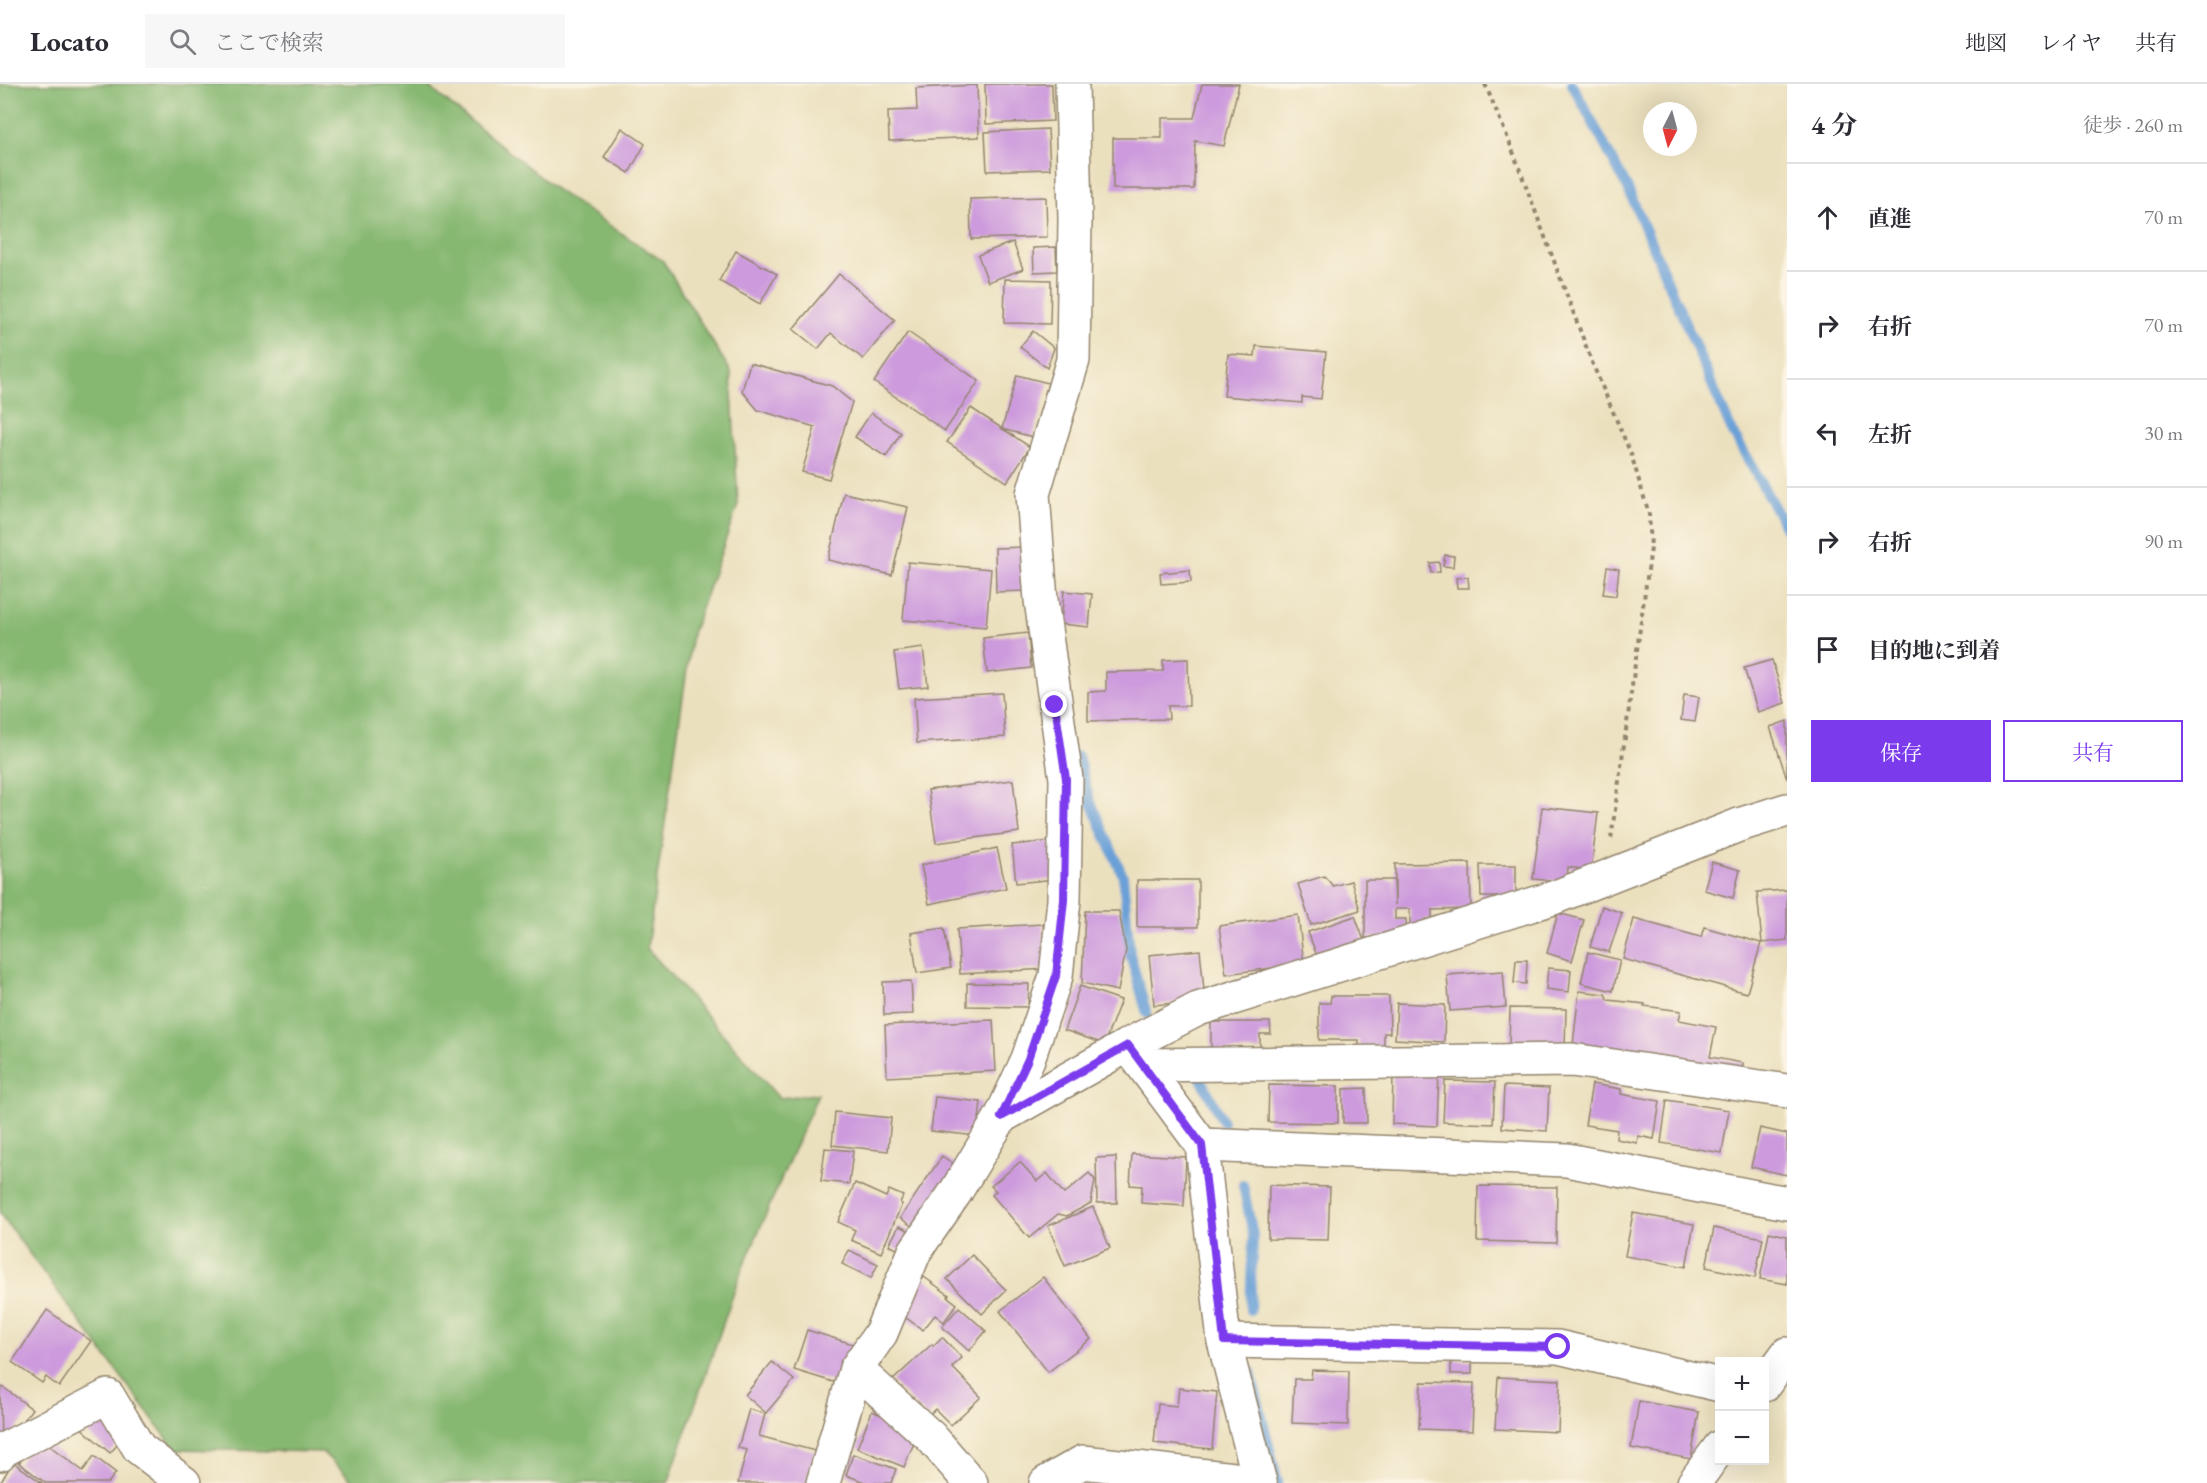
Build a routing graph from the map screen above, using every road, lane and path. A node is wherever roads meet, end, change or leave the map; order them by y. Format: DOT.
graph roads {
  1 [pos="1072,84"];
  2 [pos="1485,84"];
  3 [pos="1787,810"];
  4 [pos="1604,879"];
  5 [pos="1135,1055"];
  6 [pos="1787,1091"];
  7 [pos="1001,1117"];
  8 [pos="1202,1145"];
  9 [pos="1787,1203"];
  10 [pos="1224,1341"];
  11 [pos="1787,1354"];
  12 [pos="856,1369"];
  13 [pos="1769,1378"];
  14 [pos="1715,1384"];
  15 [pos="0,1454"];
  16 [pos="1715,1454"];
  17 [pos="184,1483"];
  18 [pos="823,1483"];
  19 [pos="971,1483"];
  20 [pos="1046,1483"];
  21 [pos="1260,1483"];
  22 [pos="1694,1483"];
  1 -- 7 [label="street"];
  2 -- 4 [label="path"];
  3 -- 4 [label="street"];
  4 -- 5 [label="street"];
  5 -- 6 [label="street"];
  5 -- 7 [label="street"];
  5 -- 8 [label="street"];
  7 -- 12 [label="street"];
  8 -- 9 [label="street"];
  8 -- 10 [label="street"];
  10 -- 14 [label="street"];
  10 -- 21 [label="street"];
  11 -- 13 [label="street"];
  12 -- 18 [label="street"];
  12 -- 19 [label="street"];
  15 -- 17 [label="street"];
  16 -- 22 [label="street"];
  20 -- 21 [label="street"];
}
